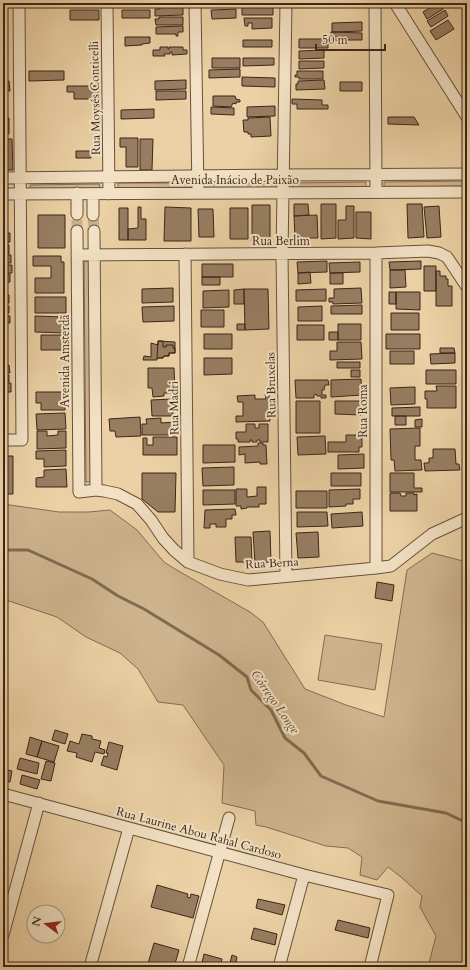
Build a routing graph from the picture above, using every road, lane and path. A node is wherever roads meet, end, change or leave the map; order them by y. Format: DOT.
graph roads {
  1 [pos="19,3"];
  2 [pos="107,3"];
  3 [pos="195,3"];
  4 [pos="286,3"];
  5 [pos="375,3"];
  6 [pos="395,3"];
  7 [pos="467,117"];
  8 [pos="467,174"];
  9 [pos="283,175"];
  10 [pos="376,175"];
  11 [pos="198,176"];
  12 [pos="109,177"];
  13 [pos="3,178"];
  14 [pos="20,178"];
  15 [pos="376,192"];
  16 [pos="467,192"];
  17 [pos="77,193"];
  18 [pos="198,193"];
  19 [pos="282,193"];
  20 [pos="3,194"];
  21 [pos="20,194"];
  22 [pos="93,194"];
  23 [pos="109,194"];
  24 [pos="77,214"];
  25 [pos="93,215"];
  26 [pos="77,231"];
  27 [pos="94,231"];
  28 [pos="376,253"];
  29 [pos="185,254"];
  30 [pos="282,254"];
  31 [pos="77,255"];
  32 [pos="94,255"];
  33 [pos="467,287"];
  34 [pos="3,440"];
  35 [pos="96,490"];
  36 [pos="79,492"];
  37 [pos="467,518"];
  38 [pos="188,562"];
  39 [pos="376,568"];
  40 [pos="286,576"];
  41 [pos="3,794"];
  42 [pos="39,803"];
  43 [pos="229,818"];
  44 [pos="129,828"];
  45 [pos="220,852"];
  46 [pos="304,875"];
  47 [pos="3,935"];
  48 [pos="90,967"];
  49 [pos="188,967"];
  50 [pos="279,967"];
  51 [pos="370,967"];
  1 -- 14 [label="street"];
  2 -- 12 [label="street, Rua Moysés Conticelli"];
  3 -- 11 [label="street"];
  4 -- 9 [label="street, Rua Bruxelas"];
  5 -- 10 [label="street"];
  6 -- 7 [label="street"];
  8 -- 10 [label="street, Avenida Inácio de Paixão"];
  9 -- 10 [label="street, Avenida Inácio de Paixão"];
  9 -- 11 [label="street, Avenida Inácio de Paixão"];
  9 -- 19 [label="street, Rua Bruxelas"];
  10 -- 15 [label="street"];
  11 -- 12 [label="street, Avenida Inácio de Paixão"];
  11 -- 18 [label="street"];
  12 -- 14 [label="street, Avenida Inácio de Paixão"];
  12 -- 23 [label="street, Rua Moysés Conticelli"];
  13 -- 14 [label="street, Avenida Inácio de Paixão"];
  14 -- 21 [label="street"];
  15 -- 16 [label="street, Avenida Inácio de Paixão"];
  15 -- 19 [label="street, Avenida Inácio de Paixão"];
  17 -- 21 [label="street, Avenida Inácio de Paixão"];
  17 -- 22 [label="street, Avenida Inácio de Paixão"];
  17 -- 24 [label="street"];
  18 -- 19 [label="street, Avenida Inácio de Paixão"];
  18 -- 23 [label="street, Avenida Inácio de Paixão"];
  19 -- 30 [label="street, Rua Bruxelas"];
  20 -- 21 [label="street, Avenida Inácio de Paixão"];
  21 -- 34 [label="street"];
  22 -- 23 [label="street, Avenida Inácio de Paixão"];
  22 -- 25 [label="street"];
  26 -- 31 [label="street, Avenida Amsterdã"];
  27 -- 32 [label="street"];
  28 -- 30 [label="street, Rua Berlim"];
  28 -- 33 [label="street, Rua Berlim"];
  28 -- 39 [label="street, Rua Roma"];
  29 -- 30 [label="street, Rua Berlim"];
  29 -- 32 [label="street, Rua Berlim"];
  29 -- 38 [label="street, Rua Madri"];
  30 -- 40 [label="street, Rua Bruxelas"];
  31 -- 32 [label="street, Rua Berlim"];
  31 -- 36 [label="street, Avenida Amsterdã"];
  32 -- 35 [label="street"];
  35 -- 36 [label="street, Rua Berna"];
  35 -- 38 [label="street, Rua Berna"];
  37 -- 39 [label="street, Rua Berna"];
  38 -- 40 [label="street, Rua Berna"];
  39 -- 40 [label="street, Rua Berna"];
  41 -- 42 [label="street, Rua Laurine Abou Rahal Cardoso"];
  42 -- 44 [label="street, Rua Laurine Abou Rahal Cardoso"];
  42 -- 47 [label="street"];
  43 -- 45 [label="street"];
  44 -- 45 [label="street, Rua Laurine Abou Rahal Cardoso"];
  44 -- 48 [label="street"];
  45 -- 46 [label="street, Rua Laurine Abou Rahal Cardoso"];
  45 -- 49 [label="street"];
  46 -- 50 [label="street"];
  46 -- 51 [label="street, Rua Laurine Abou Rahal Cardoso"];
}
